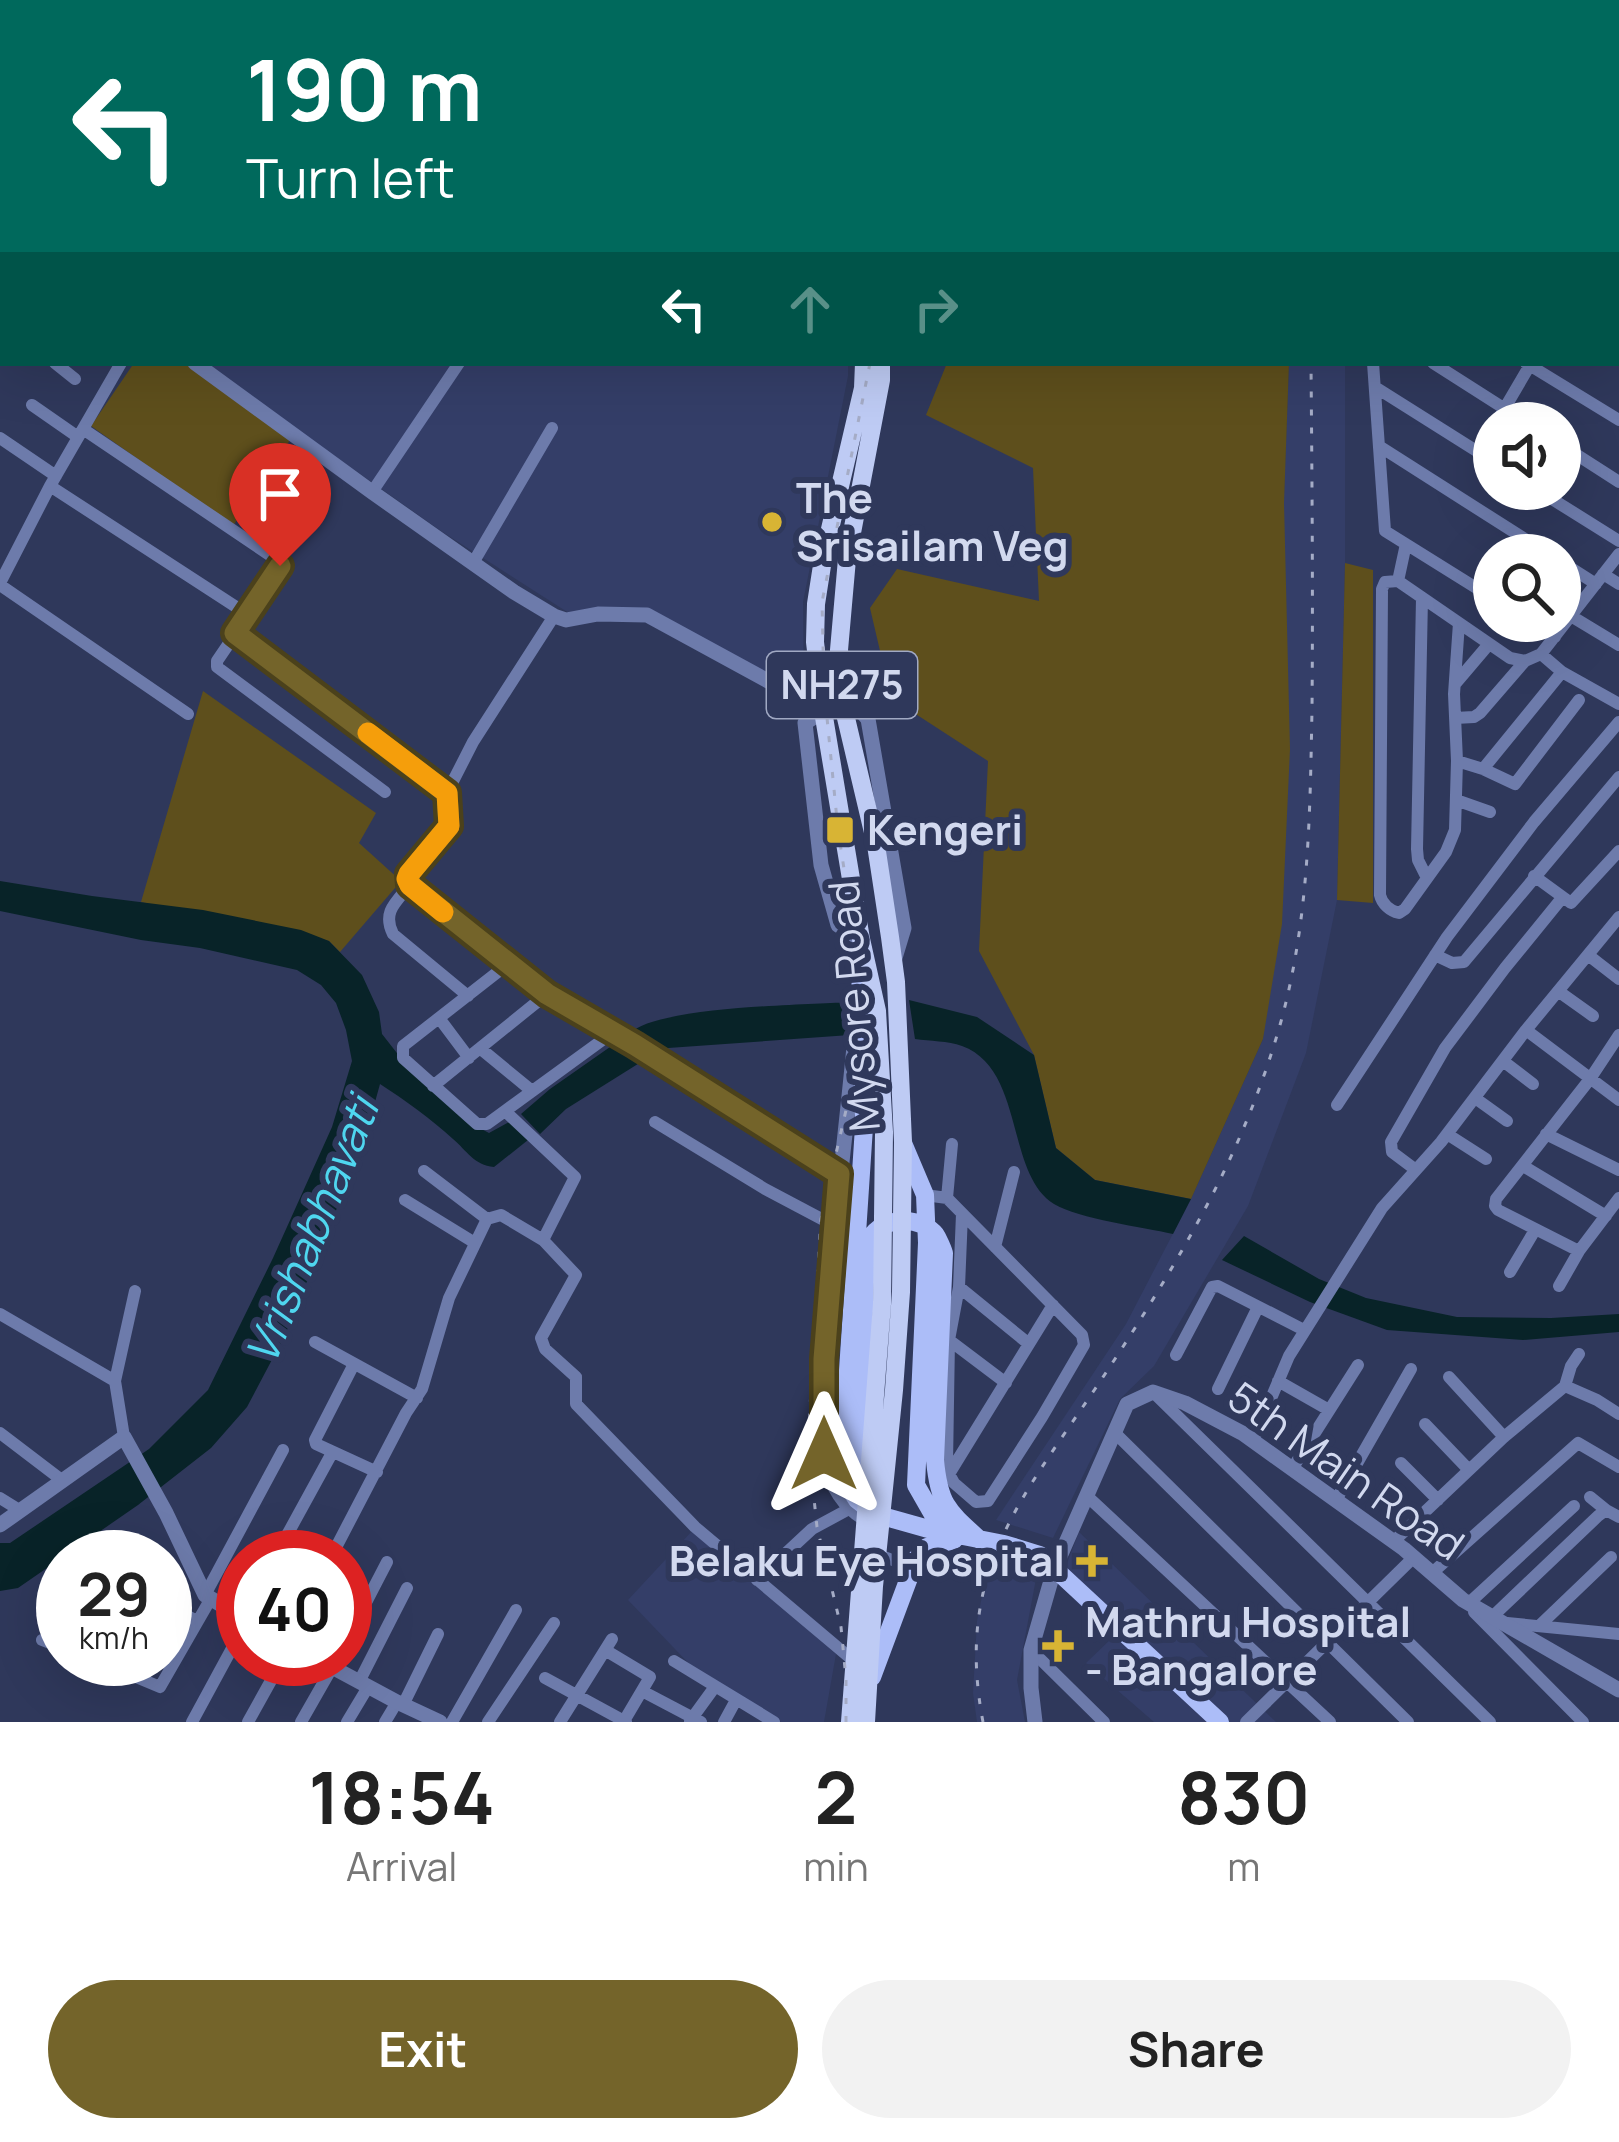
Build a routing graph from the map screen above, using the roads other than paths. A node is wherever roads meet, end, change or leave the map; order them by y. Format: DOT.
graph roads {
  1 [pos="60,366"];
  2 [pos="119,366"];
  3 [pos="199,366"];
  4 [pos="457,366"];
  5 [pos="864,366"];
  6 [pos="881,366"];
  7 [pos="1373,366"];
  8 [pos="1438,366"];
  9 [pos="1527,366"];
  10 [pos="1531,366"];
  11 [pos="75,379"];
  12 [pos="1375,387"];
  13 [pos="1493,402"];
  14 [pos="1508,402"];
  15 [pos="32,405"];
  16 [pos="1619,420"];
  17 [pos="552,428"];
  18 [pos="81,433"];
  19 [pos="0,438"];
  20 [pos="1379,446"];
  21 [pos="1473,449"];
  22 [pos="1581,458"];
  23 [pos="53,481"];
  24 [pos="1619,482"];
  25 [pos="372,493"];
  26 [pos="1570,510"];
  27 [pos="1517,534"];
  28 [pos="1619,541"];
  29 [pos="1406,544"];
  30 [pos="1619,554"];
  31 [pos="473,563"];
  32 [pos="1581,571"];
  33 [pos="1599,579"];
  34 [pos="1398,581"];
  35 [pos="0,584"];
  36 [pos="1619,584"];
  37 [pos="1473,586"];
  38 [pos="1422,598"];
  39 [pos="1581,603"];
  40 [pos="247,614"];
  41 [pos="554,616"];
  42 [pos="1459,622"];
  43 [pos="1581,622"];
  44 [pos="235,633"];
  45 [pos="1552,642"];
  46 [pos="1489,644"];
  47 [pos="1619,645"];
  48 [pos="1541,654"];
  49 [pos="1525,661"];
  50 [pos="1562,672"];
  51 [pos="1455,685"];
  52 [pos="1579,700"];
  53 [pos="1619,704"];
  54 [pos="823,712"];
  55 [pos="188,715"];
  56 [pos="1455,718"];
  57 [pos="1619,722"];
  58 [pos="1457,760"];
  59 [pos="1483,769"];
  60 [pos="1619,777"];
  61 [pos="386,792"];
  62 [pos="447,793"];
  63 [pos="1456,800"];
  64 [pos="1490,812"];
  65 [pos="1619,850"];
  66 [pos="1534,877"];
  67 [pos="1427,878"];
  68 [pos="410,885"];
  69 [pos="1562,898"];
  70 [pos="1619,917"];
  71 [pos="1435,955"];
  72 [pos="1588,955"];
  73 [pos="508,964"];
  74 [pos="1619,979"];
  75 [pos="1558,991"];
  76 [pos="547,994"];
  77 [pos="468,996"];
  78 [pos="874,1010"];
  79 [pos="1594,1016"];
  80 [pos="439,1018"];
  81 [pos="1526,1030"];
  82 [pos="612,1033"];
  83 [pos="889,1035"];
  84 [pos="1619,1035"];
  85 [pos="475,1054"];
  86 [pos="1503,1061"];
  87 [pos="1589,1079"];
  88 [pos="1533,1084"];
  89 [pos="433,1086"];
  90 [pos="532,1091"];
  91 [pos="1475,1097"];
  92 [pos="1619,1100"];
  93 [pos="1337,1105"];
  94 [pos="513,1119"];
  95 [pos="1507,1121"];
  96 [pos="655,1122"];
  97 [pos="1447,1134"];
  98 [pos="1546,1134"];
  99 [pos="903,1142"];
  100 [pos="952,1144"];
  101 [pos="1486,1159"];
  102 [pos="1523,1166"];
  103 [pos="1416,1170"];
  104 [pos="1619,1170"];
  105 [pos="424,1171"];
  106 [pos="1014,1172"];
  107 [pos="839,1174"];
  108 [pos="925,1195"];
  109 [pos="947,1198"];
  110 [pos="1619,1198"];
  111 [pos="405,1200"];
  112 [pos="962,1214"];
  113 [pos="1606,1216"];
  114 [pos="487,1219"];
  115 [pos="833,1226"];
  116 [pos="1535,1230"];
  117 [pos="543,1240"];
  118 [pos="475,1243"];
  119 [pos="995,1247"];
  120 [pos="1580,1251"];
  121 [pos="1510,1272"];
  122 [pos="1559,1286"];
  123 [pos="959,1287"];
  124 [pos="135,1291"];
  125 [pos="1053,1305"];
  126 [pos="1258,1306"];
  127 [pos="0,1314"];
  128 [pos="1304,1330"];
  129 [pos="950,1340"];
  130 [pos="315,1342"];
  131 [pos="1029,1344"];
  132 [pos="1579,1354"];
  133 [pos="1176,1355"];
  134 [pos="354,1364"];
  135 [pos="1358,1365"];
  136 [pos="1411,1369"];
  137 [pos="1449,1377"];
  138 [pos="115,1381"];
  139 [pos="1278,1381"];
  140 [pos="1006,1383"];
  141 [pos="1565,1386"];
  142 [pos="1218,1389"];
  143 [pos="1154,1392"];
  144 [pos="417,1398"];
  145 [pos="1330,1410"];
  146 [pos="1619,1414"];
  147 [pos="1425,1424"];
  148 [pos="0,1433"];
  149 [pos="1115,1433"];
  150 [pos="1504,1437"];
  151 [pos="125,1440"];
  152 [pos="1253,1441"];
  153 [pos="283,1450"];
  154 [pos="332,1453"];
  155 [pos="1401,1463"];
  156 [pos="1619,1467"];
  157 [pos="1292,1469"];
  158 [pos="1469,1470"];
  159 [pos="376,1472"];
  160 [pos="950,1474"];
  161 [pos="63,1481"];
  162 [pos="1088,1497"];
  163 [pos="1590,1497"];
  164 [pos="0,1498"];
  165 [pos="1336,1500"];
  166 [pos="1438,1500"];
  167 [pos="1574,1506"];
  168 [pos="860,1510"];
  169 [pos="21,1511"];
  170 [pos="1612,1513"];
  171 [pos="0,1525"];
  172 [pos="938,1526"];
  173 [pos="290,1530"];
  174 [pos="345,1530"];
  175 [pos="1393,1542"];
  176 [pos="879,1555"];
  177 [pos="1611,1557"];
  178 [pos="1413,1558"];
  179 [pos="387,1562"];
  180 [pos="1054,1570"];
  181 [pos="922,1571"];
  182 [pos="1432,1574"];
  183 [pos="757,1580"];
  184 [pos="867,1586"];
  185 [pos="407,1588"];
  186 [pos="372,1591"];
  187 [pos="208,1598"];
  188 [pos="216,1602"];
  189 [pos="1466,1602"];
  190 [pos="1366,1603"];
  191 [pos="516,1610"];
  192 [pos="192,1618"];
  193 [pos="1498,1620"];
  194 [pos="197,1621"];
  195 [pos="554,1623"];
  196 [pos="1539,1626"];
  197 [pos="192,1627"];
  198 [pos="1617,1631"];
  199 [pos="439,1634"];
  200 [pos="1326,1642"];
  201 [pos="1031,1650"];
  202 [pos="674,1661"];
  203 [pos="855,1662"];
  204 [pos="659,1664"];
  205 [pos="372,1666"];
  206 [pos="650,1677"];
  207 [pos="216,1678"];
  208 [pos="545,1678"];
  209 [pos="1287,1681"];
  210 [pos="268,1686"];
  211 [pos="318,1686"];
  212 [pos="363,1686"];
  213 [pos="368,1686"];
  214 [pos="868,1687"];
  215 [pos="714,1688"];
  216 [pos="1619,1690"];
  217 [pos="642,1691"];
  218 [pos="575,1695"];
  219 [pos="736,1700"];
  220 [pos="400,1704"];
  221 [pos="694,1720"];
  222 [pos="192,1722"];
  223 [pos="248,1722"];
  224 [pos="302,1722"];
  225 [pos="347,1722"];
  226 [pos="385,1722"];
  227 [pos="439,1722"];
  228 [pos="452,1722"];
  229 [pos="488,1722"];
  230 [pos="560,1722"];
  231 [pos="625,1722"];
  232 [pos="724,1722"];
  233 [pos="774,1722"];
  234 [pos="850,1722"];
  235 [pos="866,1722"];
  236 [pos="1035,1722"];
  237 [pos="1105,1722"];
  238 [pos="1220,1722"];
  239 [pos="1246,1722"];
  240 [pos="1330,1722"];
  241 [pos="1408,1722"];
  242 [pos="1490,1722"];
  243 [pos="1583,1722"];
  1 -- 11 [label="street"];
  2 -- 18 [label="street"];
  3 -- 25 [label="street"];
  4 -- 25 [label="street"];
  5 -- 54 [label="highway, Mysore Road / NH275"];
  6 -- 78 [label="highway, Mysore Road / NH275"];
  7 -- 12 [label="street"];
  8 -- 13 [label="street"];
  9 -- 14 [label="street"];
  10 -- 16 [label="street"];
  12 -- 20 [label="street"];
  12 -- 21 [label="street"];
  15 -- 18 [label="street"];
  17 -- 31 [label="street"];
  18 -- 23 [label="street"];
  18 -- 40 [label="street"];
  19 -- 23 [label="street"];
  20 -- 27 [label="street"];
  20 -- 29 [label="street"];
  22 -- 24 [label="street"];
  23 -- 35 [label="street"];
  23 -- 40 [label="street"];
  25 -- 31 [label="street"];
  26 -- 28 [label="street"];
  29 -- 34 [label="street"];
  29 -- 37 [label="street"];
  30 -- 33 [label="street"];
  31 -- 41 [label="street"];
  32 -- 33 [label="street"];
  33 -- 36 [label="street"];
  33 -- 39 [label="street"];
  34 -- 38 [label="street"];
  34 -- 67 [label="street"];
  35 -- 55 [label="street"];
  38 -- 42 [label="street"];
  38 -- 67 [label="street"];
  40 -- 44 [label="street"];
  41 -- 54 [label="street"];
  41 -- 62 [label="street"];
  42 -- 46 [label="street"];
  42 -- 51 [label="street"];
  43 -- 47 [label="street"];
  44 -- 61 [label="street"];
  44 -- 62 [label="street"];
  45 -- 48 [label="street"];
  46 -- 49 [label="street"];
  46 -- 51 [label="street"];
  48 -- 49 [label="street"];
  48 -- 50 [label="street"];
  49 -- 56 [label="street"];
  50 -- 53 [label="street"];
  50 -- 59 [label="street"];
  51 -- 56 [label="street"];
  52 -- 59 [label="street"];
  54 -- 78 [label="highway, Mysore Road / NH275"];
  56 -- 58 [label="street"];
  57 -- 71 [label="street"];
  58 -- 59 [label="street"];
  58 -- 63 [label="street"];
  60 -- 66 [label="street"];
  62 -- 68 [label="street"];
  63 -- 64 [label="street"];
  63 -- 67 [label="street"];
  65 -- 69 [label="street"];
  66 -- 69 [label="street"];
  66 -- 71 [label="street"];
  68 -- 73 [label="street"];
  68 -- 77 [label="street"];
  69 -- 103 [label="street"];
  70 -- 72 [label="street"];
  71 -- 93 [label="street"];
  72 -- 74 [label="street"];
  72 -- 75 [label="street"];
  73 -- 76 [label="street"];
  73 -- 77 [label="street"];
  75 -- 79 [label="street"];
  75 -- 81 [label="street"];
  76 -- 82 [label="street"];
  76 -- 85 [label="street"];
  77 -- 80 [label="street"];
  78 -- 83 [label="highway, Mysore Road / NH275"];
  78 -- 107 [label="street"];
  78 -- 172 [label="main road"];
  80 -- 85 [label="street"];
  80 -- 89 [label="street"];
  81 -- 86 [label="street"];
  81 -- 87 [label="street"];
  82 -- 90 [label="street"];
  82 -- 107 [label="street"];
  83 -- 99 [label="highway, Mysore Road / NH275"];
  83 -- 168 [label="highway, Mysore Road / NH275"];
  84 -- 87 [label="street"];
  85 -- 89 [label="street"];
  85 -- 90 [label="street"];
  86 -- 88 [label="street"];
  86 -- 91 [label="street"];
  87 -- 92 [label="street"];
  87 -- 98 [label="street"];
  89 -- 94 [label="street"];
  90 -- 94 [label="street"];
  91 -- 95 [label="street"];
  91 -- 97 [label="street"];
  94 -- 117 [label="street"];
  96 -- 115 [label="street"];
  97 -- 101 [label="street"];
  97 -- 103 [label="street"];
  98 -- 102 [label="street"];
  98 -- 104 [label="street"];
  99 -- 108 [label="main road"];
  99 -- 176 [label="highway, Mysore Road / NH275"];
  100 -- 109 [label="street"];
  102 -- 113 [label="street"];
  102 -- 116 [label="street"];
  103 -- 128 [label="street"];
  105 -- 114 [label="street"];
  106 -- 119 [label="street"];
  107 -- 115 [label="street"];
  108 -- 109 [label="street"];
  108 -- 172 [label="main road"];
  109 -- 112 [label="street"];
  110 -- 113 [label="street"];
  111 -- 118 [label="street"];
  112 -- 119 [label="street"];
  112 -- 123 [label="street"];
  113 -- 120 [label="street"];
  114 -- 117 [label="street"];
  114 -- 118 [label="street"];
  115 -- 168 [label="street"];
  116 -- 120 [label="street"];
  116 -- 121 [label="street"];
  117 -- 183 [label="street"];
  118 -- 144 [label="street"];
  119 -- 125 [label="street"];
  120 -- 122 [label="street"];
  123 -- 129 [label="street"];
  123 -- 131 [label="street"];
  124 -- 138 [label="street"];
  125 -- 131 [label="street"];
  125 -- 160 [label="street"];
  126 -- 128 [label="street"];
  126 -- 133 [label="street"];
  126 -- 142 [label="street"];
  127 -- 138 [label="street"];
  128 -- 139 [label="street"];
  129 -- 140 [label="street"];
  129 -- 160 [label="street"];
  130 -- 134 [label="street"];
  131 -- 140 [label="street"];
  132 -- 141 [label="street"];
  134 -- 144 [label="street"];
  134 -- 154 [label="street"];
  135 -- 145 [label="street"];
  136 -- 165 [label="street"];
  137 -- 150 [label="street"];
  138 -- 151 [label="street"];
  139 -- 145 [label="street"];
  139 -- 152 [label="street"];
  140 -- 160 [label="street"];
  141 -- 146 [label="street"];
  141 -- 150 [label="street"];
  143 -- 149 [label="street"];
  143 -- 152 [label="street, 5th Main Road"];
  143 -- 190 [label="street"];
  144 -- 159 [label="street"];
  145 -- 157 [label="street"];
  147 -- 158 [label="street"];
  148 -- 161 [label="street"];
  149 -- 162 [label="street"];
  149 -- 200 [label="street"];
  150 -- 158 [label="street"];
  151 -- 161 [label="street"];
  151 -- 187 [label="street"];
  152 -- 157 [label="street, 5th Main Road"];
  153 -- 187 [label="street"];
  154 -- 159 [label="street"];
  154 -- 173 [label="street"];
  155 -- 166 [label="street"];
  156 -- 182 [label="street"];
  157 -- 165 [label="street, 5th Main Road"];
  158 -- 166 [label="street"];
  159 -- 174 [label="street"];
  161 -- 169 [label="street"];
  162 -- 180 [label="street"];
  162 -- 209 [label="street"];
  163 -- 170 [label="street"];
  164 -- 169 [label="street"];
  165 -- 175 [label="street, 5th Main Road"];
  166 -- 175 [label="street"];
  167 -- 189 [label="street"];
  168 -- 172 [label="main road"];
  168 -- 183 [label="street"];
  168 -- 184 [label="highway, Mysore Road / NH275"];
  169 -- 171 [label="street"];
  170 -- 193 [label="street"];
  172 -- 180 [label="main road"];
  172 -- 214 [label="main road"];
  175 -- 178 [label="street, 5th Main Road"];
  176 -- 181 [label="street"];
  176 -- 184 [label="highway, Mysore Road / NH275"];
  177 -- 196 [label="street"];
  178 -- 182 [label="street, 5th Main Road"];
  178 -- 190 [label="street"];
  179 -- 186 [label="street"];
  180 -- 201 [label="street"];
  180 -- 238 [label="main road"];
  182 -- 189 [label="street, 5th Main Road"];
  183 -- 203 [label="street"];
  184 -- 203 [label="highway, Mysore Road / NH275"];
  184 -- 214 [label="highway, Mysore Road / NH275"];
  185 -- 205 [label="street"];
  187 -- 188 [label="street"];
  187 -- 194 [label="street"];
  189 -- 193 [label="street"];
  189 -- 243 [label="street, 5th Main Road"];
  190 -- 200 [label="street"];
  190 -- 242 [label="street"];
  191 -- 228 [label="street"];
  192 -- 194 [label="street"];
  193 -- 196 [label="street"];
  193 -- 216 [label="street"];
  194 -- 197 [label="street"];
  195 -- 229 [label="street"];
  196 -- 198 [label="street"];
  199 -- 220 [label="street"];
  200 -- 209 [label="street"];
  200 -- 241 [label="street"];
  201 -- 236 [label="street"];
  201 -- 237 [label="street"];
  202 -- 215 [label="street"];
  203 -- 234 [label="highway, Mysore Road / NH275"];
  204 -- 206 [label="street"];
  206 -- 217 [label="street"];
  206 -- 218 [label="street"];
  207 -- 222 [label="street"];
  208 -- 218 [label="street"];
  209 -- 239 [label="street"];
  209 -- 240 [label="street"];
  210 -- 223 [label="street"];
  211 -- 224 [label="street"];
  212 -- 225 [label="street"];
  213 -- 220 [label="street"];
  214 -- 235 [label="highway, Mysore Road / NH275"];
  215 -- 219 [label="street"];
  215 -- 221 [label="street"];
  217 -- 221 [label="street"];
  217 -- 231 [label="street"];
  218 -- 230 [label="street"];
  218 -- 231 [label="street"];
  219 -- 232 [label="street"];
  219 -- 233 [label="street"];
  220 -- 226 [label="street"];
  220 -- 227 [label="street"];
}
